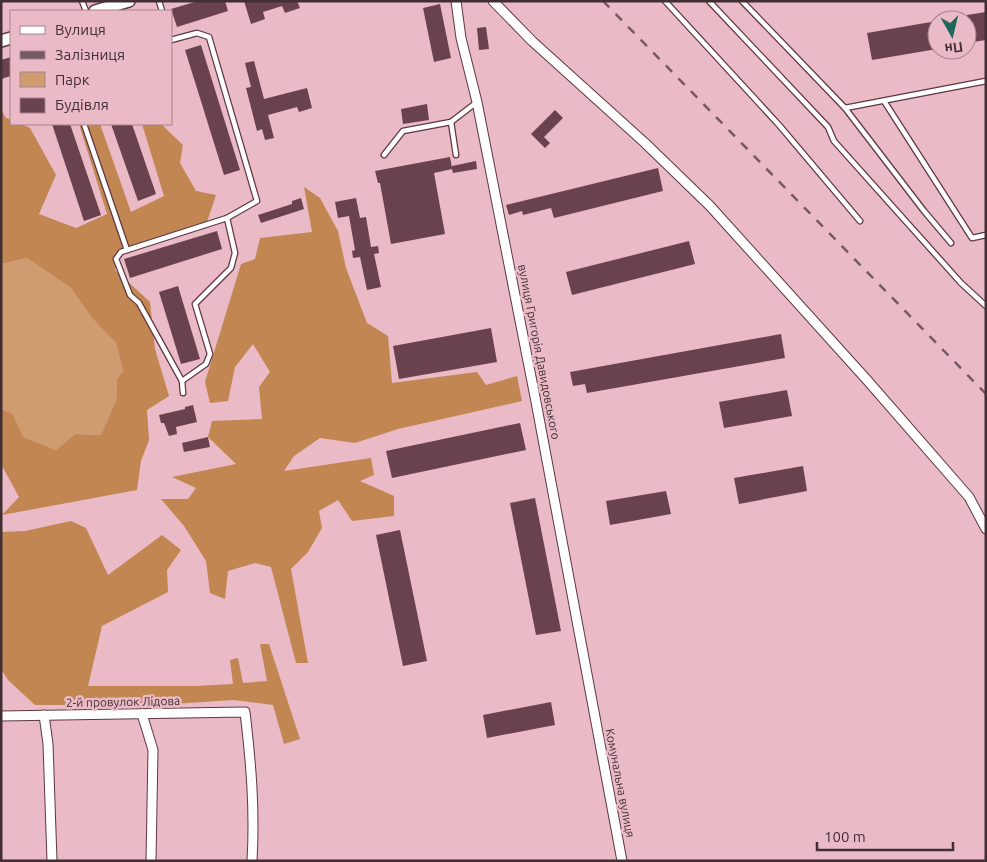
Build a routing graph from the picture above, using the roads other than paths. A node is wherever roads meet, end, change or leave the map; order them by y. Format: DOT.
graph roads {
  1 [pos="129,1"];
  2 [pos="456,1"];
  3 [pos="494,1"];
  4 [pos="665,1"];
  5 [pos="709,1"];
  6 [pos="742,1"];
  7 [pos="99,10"];
  8 [pos="172,40"];
  9 [pos="986,81"];
  10 [pos="884,100"];
  11 [pos="477,102"];
  12 [pos="845,108"];
  13 [pos="451,122"];
  14 [pos="84,125"];
  15 [pos="384,155"];
  16 [pos="456,155"];
  17 [pos="227,218"];
  18 [pos="860,221"];
  19 [pos="986,236"];
  20 [pos="951,243"];
  21 [pos="127,250"];
  22 [pos="986,306"];
  23 [pos="182,381"];
  24 [pos="183,393"];
  25 [pos="986,530"];
  26 [pos="593,709"];
  27 [pos="142,714"];
  28 [pos="44,715"];
  29 [pos="1,716"];
  30 [pos="52,861"];
  31 [pos="151,861"];
  32 [pos="252,861"];
  33 [pos="622,861"];
  1 -- 7 [label="main road"];
  2 -- 11 [label="street, вулиця Григорія Давидовського"];
  3 -- 25 [label="street"];
  4 -- 18 [label="lane"];
  5 -- 22 [label="lane"];
  6 -- 12 [label="lane"];
  8 -- 17 [label="lane"];
  9 -- 10 [label="lane"];
  10 -- 12 [label="lane"];
  10 -- 19 [label="lane"];
  11 -- 13 [label="lane"];
  11 -- 26 [label="street, вулиця Григорія Давидовського"];
  12 -- 20 [label="lane"];
  13 -- 15 [label="lane"];
  13 -- 16 [label="lane"];
  14 -- 21 [label="lane"];
  17 -- 21 [label="lane"];
  17 -- 23 [label="lane"];
  21 -- 23 [label="lane"];
  23 -- 24 [label="lane"];
  26 -- 33 [label="street, Комунальна вулиця"];
  27 -- 28 [label="street, 2-й провулок Лідова"];
  27 -- 31 [label="street"];
  27 -- 32 [label="street, 2-й провулок Лідова"];
  28 -- 29 [label="street, 2-й провулок Лідова"];
  28 -- 30 [label="street"];
}
